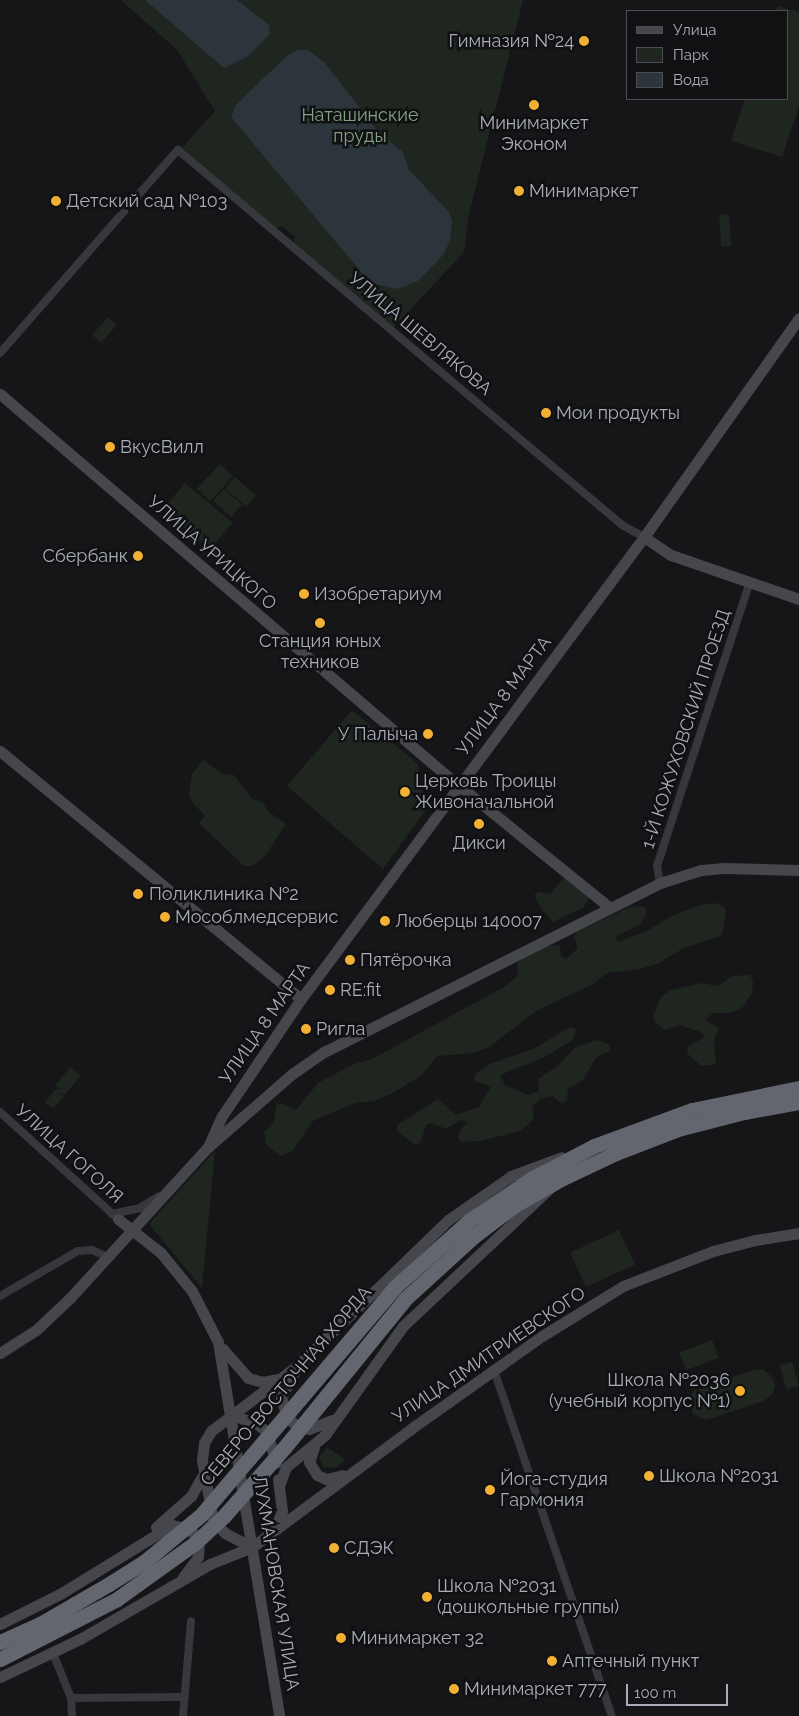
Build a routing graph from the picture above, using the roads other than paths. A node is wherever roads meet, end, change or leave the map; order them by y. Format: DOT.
graph roads {
  1 [pos="799,318"];
  2 [pos="0,353"];
  3 [pos="0,394"];
  4 [pos="644,537"];
  5 [pos="749,584"];
  6 [pos="799,599"];
  7 [pos="0,751"];
  8 [pos="460,785"];
  9 [pos="799,870"];
  10 [pos="660,883"];
  11 [pos="610,908"];
  12 [pos="301,999"];
  13 [pos="799,1088"];
  14 [pos="233,1099"];
  15 [pos="799,1102"];
  16 [pos="249,1111"];
  17 [pos="0,1112"];
  18 [pos="594,1146"];
  19 [pos="208,1147"];
  20 [pos="563,1178"];
  21 [pos="171,1188"];
  22 [pos="115,1217"];
  23 [pos="132,1231"];
  24 [pos="799,1233"];
  25 [pos="106,1260"];
  26 [pos="0,1296"];
  27 [pos="218,1342"];
  28 [pos="0,1353"];
  29 [pos="298,1365"];
  30 [pos="494,1370"];
  31 [pos="281,1378"];
  32 [pos="343,1413"];
  33 [pos="231,1415"];
  34 [pos="316,1444"];
  35 [pos="352,1472"];
  36 [pos="204,1474"];
  37 [pos="280,1491"];
  38 [pos="313,1500"];
  39 [pos="275,1529"];
  40 [pos="136,1545"];
  41 [pos="252,1547"];
  42 [pos="173,1587"];
  43 [pos="190,1621"];
  44 [pos="0,1624"];
  45 [pos="0,1642"];
  46 [pos="53,1653"];
  47 [pos="0,1659"];
  48 [pos="0,1677"];
  49 [pos="184,1697"];
  50 [pos="72,1698"];
  51 [pos="72,1716"];
  52 [pos="183,1716"];
  53 [pos="279,1716"];
  54 [pos="612,1716"];
  1 -- 4 [label="street, УЛИЦА 8 МАРТА"];
  2 -- 4 [label="street, УЛИЦА ШЕВЛЯКОВА"];
  3 -- 8 [label="street, УЛИЦА УРИЦКОГО"];
  4 -- 5 [label="street"];
  4 -- 8 [label="street, УЛИЦА 8 МАРТА"];
  5 -- 6 [label="street"];
  5 -- 10 [label="street, 1-Й КОЖУХОВСКИЙ ПРОЕЗД"];
  7 -- 12 [label="street"];
  8 -- 11 [label="street, УЛИЦА УРИЦКОГО"];
  8 -- 12 [label="street, УЛИЦА 8 МАРТА"];
  9 -- 10 [label="street"];
  10 -- 11 [label="street"];
  11 -- 16 [label="street"];
  12 -- 14 [label="street, УЛИЦА 8 МАРТА"];
  13 -- 18 [label="highway, СЕВЕРО-ВОСТОЧНАЯ ХОРДА"];
  14 -- 16 [label="street"];
  14 -- 19 [label="street, УЛИЦА 8 МАРТА"];
  15 -- 20 [label="highway, СЕВЕРО-ВОСТОЧНАЯ ХОРДА"];
  16 -- 19 [label="street"];
  17 -- 22 [label="street, УЛИЦА ГОГОЛЯ"];
  18 -- 29 [label="street"];
  18 -- 45 [label="highway, СЕВЕРО-ВОСТОЧНАЯ ХОРДА, bridge"];
  19 -- 21 [label="street"];
  20 -- 32 [label="street"];
  20 -- 47 [label="highway, СЕВЕРО-ВОСТОЧНАЯ ХОРДА, bridge"];
  21 -- 22 [label="street"];
  21 -- 23 [label="street"];
  22 -- 23 [label="street"];
  23 -- 25 [label="street"];
  23 -- 27 [label="street"];
  24 -- 30 [label="street, УЛИЦА ДМИТРИЕВСКОГО"];
  25 -- 26 [label="street"];
  25 -- 28 [label="street"];
  27 -- 31 [label="street"];
  27 -- 33 [label="street, ЛУХМАНОВСКАЯ УЛИЦА"];
  29 -- 31 [label="street"];
  29 -- 32 [label="street"];
  30 -- 35 [label="street, УЛИЦА ДМИТРИЕВСКОГО"];
  30 -- 54 [label="street"];
  31 -- 33 [label="street"];
  32 -- 34 [label="street"];
  33 -- 36 [label="street"];
  33 -- 37 [label="street"];
  33 -- 41 [label="street, ЛУХМАНОВСКАЯ УЛИЦА"];
  34 -- 35 [label="street"];
  34 -- 37 [label="street"];
  35 -- 38 [label="street, УЛИЦА ДМИТРИЕВСКОГО"];
  36 -- 40 [label="street"];
  36 -- 41 [label="street"];
  37 -- 38 [label="street"];
  37 -- 39 [label="street"];
  38 -- 39 [label="street, УЛИЦА ДМИТРИЕВСКОГО"];
  39 -- 41 [label="street, УЛИЦА ДМИТРИЕВСКОГО"];
  40 -- 42 [label="street"];
  40 -- 44 [label="street"];
  41 -- 42 [label="street, УЛИЦА ДМИТРИЕВСКОГО"];
  41 -- 53 [label="street, ЛУХМАНОВСКАЯ УЛИЦА"];
  42 -- 46 [label="street, УЛИЦА ДМИТРИЕВСКОГО"];
  43 -- 49 [label="street"];
  46 -- 48 [label="street, УЛИЦА ДМИТРИЕВСКОГО"];
  46 -- 50 [label="street"];
  49 -- 50 [label="street"];
  49 -- 52 [label="street"];
  50 -- 51 [label="street"];
}
